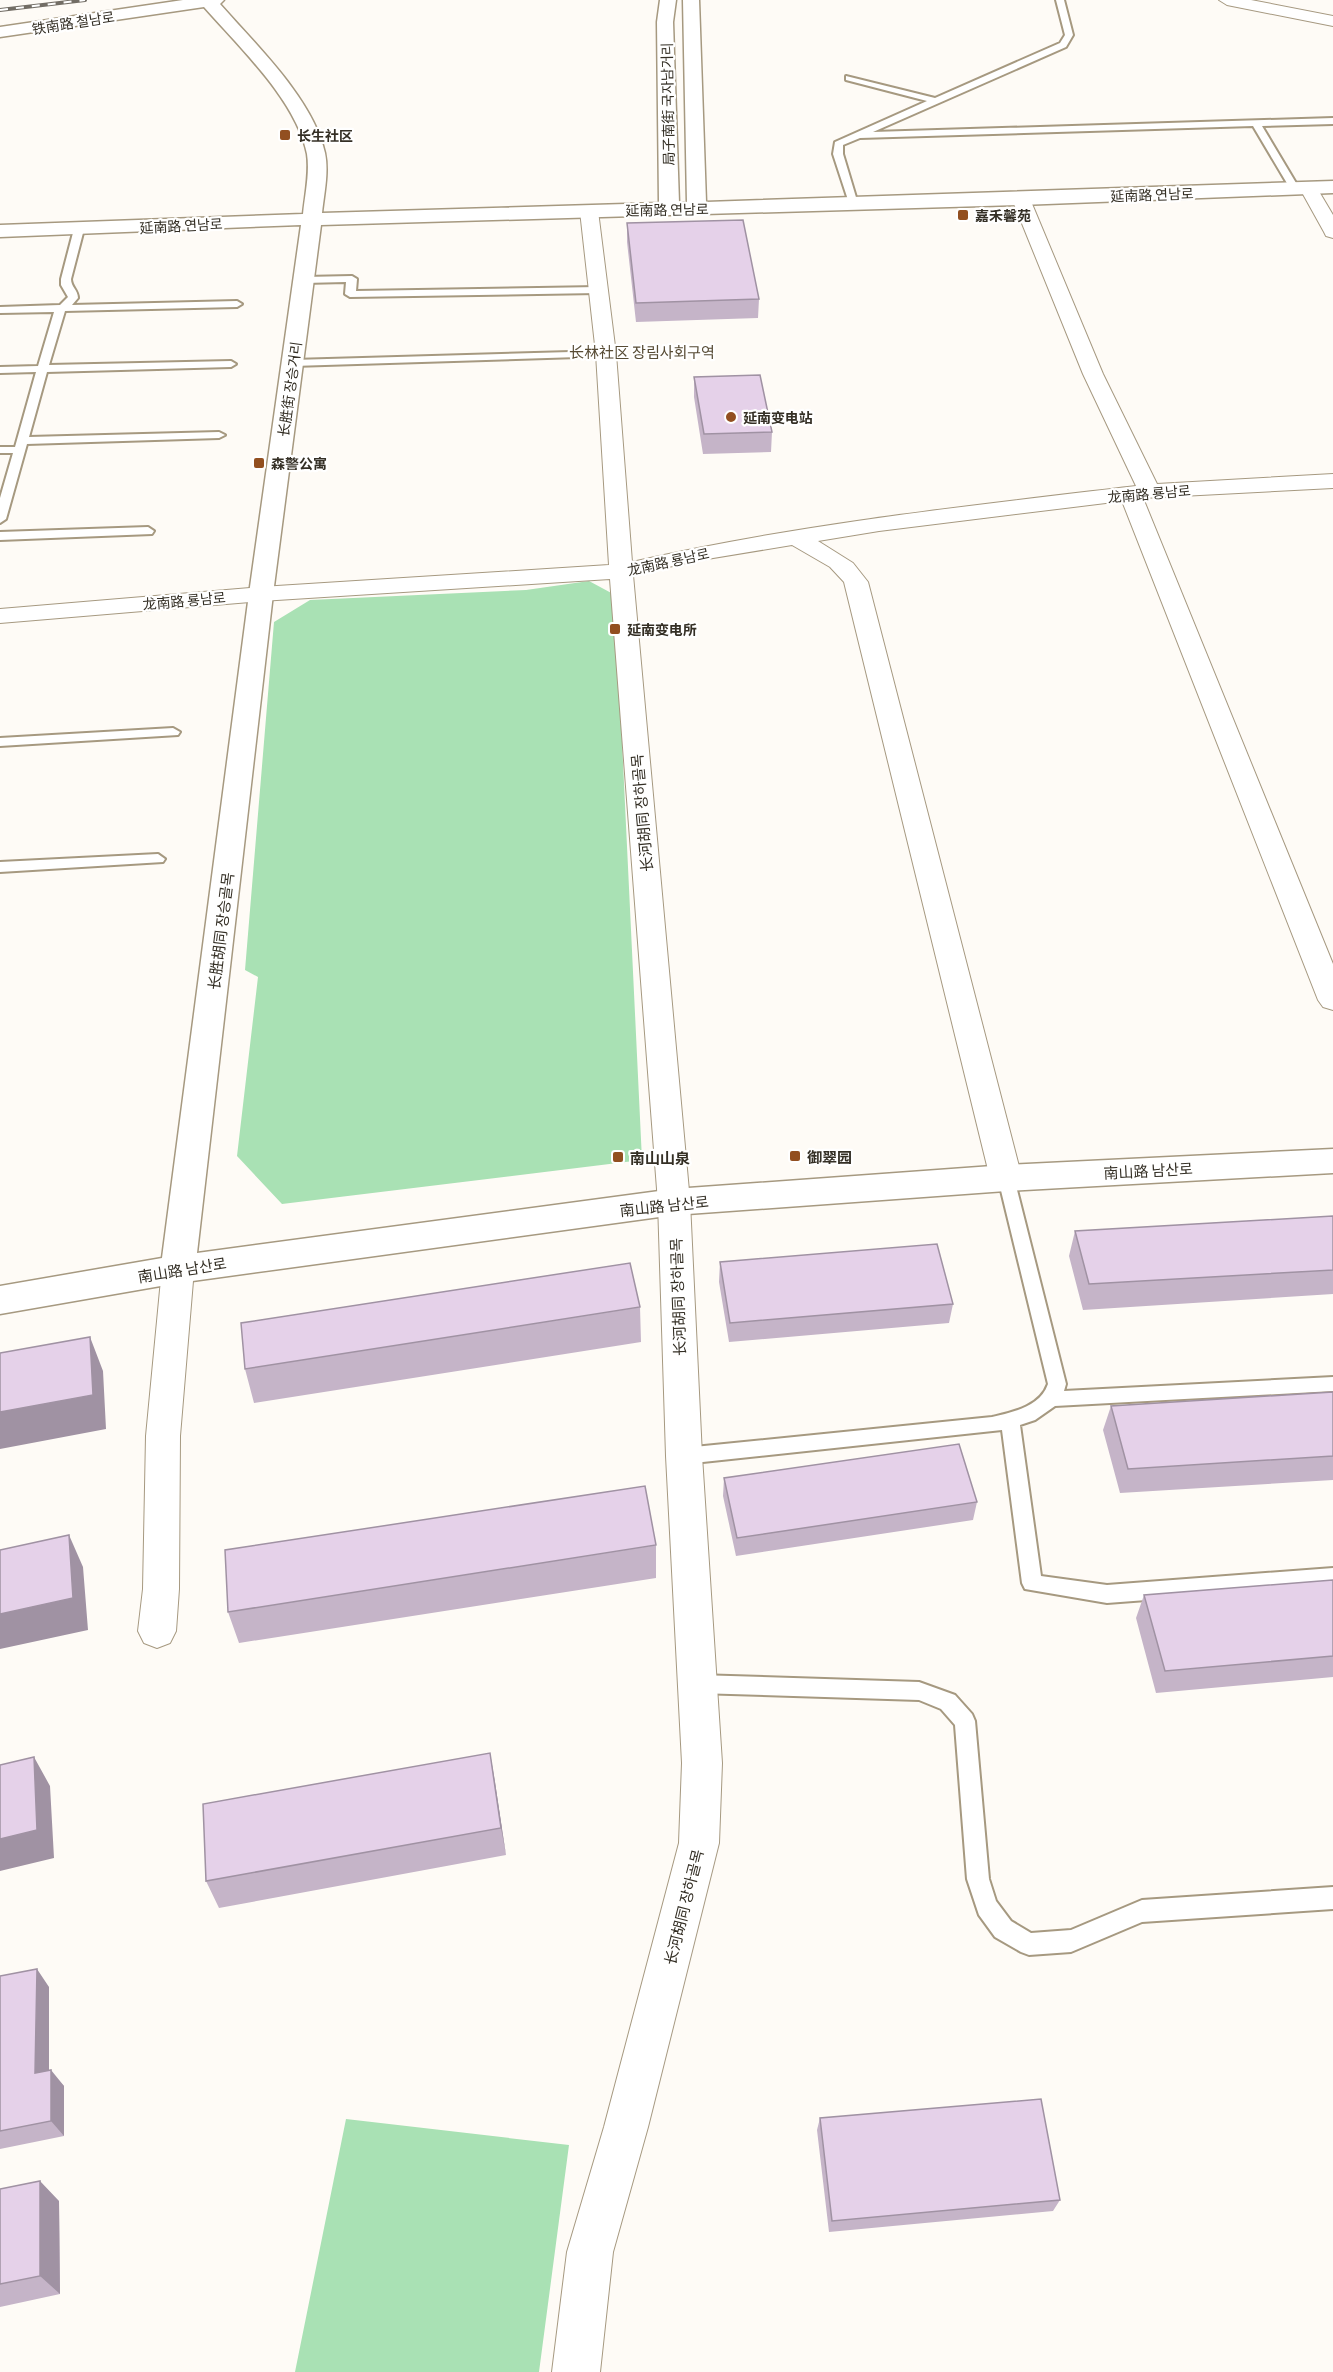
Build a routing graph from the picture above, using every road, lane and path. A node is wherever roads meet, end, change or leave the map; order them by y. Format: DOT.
graph roads {
  1 [pos="668,0"];
  2 [pos="1060,0"];
  3 [pos="1227,0"];
  4 [pos="212,1"];
  5 [pos="695,7"];
  6 [pos="1333,21"];
  7 [pos="0,32"];
  8 [pos="849,78"];
  9 [pos="936,101"];
  10 [pos="1333,121"];
  11 [pos="1256,124"];
  12 [pos="857,135"];
  13 [pos="1333,187"];
  14 [pos="1301,188"];
  15 [pos="1021,199"];
  16 [pos="853,204"];
  17 [pos="697,208"];
  18 [pos="669,209"];
  19 [pos="589,211"];
  20 [pos="312,219"];
  21 [pos="79,229"];
  22 [pos="0,231"];
  23 [pos="1333,232"];
  24 [pos="304,280"];
  25 [pos="598,290"];
  26 [pos="237,303"];
  27 [pos="61,308"];
  28 [pos="0,310"];
  29 [pos="606,354"];
  30 [pos="293,363"];
  31 [pos="231,364"];
  32 [pos="42,369"];
  33 [pos="0,370"];
  34 [pos="219,435"];
  35 [pos="21,445"];
  36 [pos="0,450"];
  37 [pos="1333,481"];
  38 [pos="1140,492"];
  39 [pos="0,519"];
  40 [pos="148,531"];
  41 [pos="0,536"];
  42 [pos="796,538"];
  43 [pos="621,571"];
  44 [pos="261,594"];
  45 [pos="0,616"];
  46 [pos="173,732"];
  47 [pos="0,742"];
  48 [pos="159,859"];
  49 [pos="0,867"];
  50 [pos="1333,1000"];
  51 [pos="1333,1161"];
  52 [pos="1006,1178"];
  53 [pos="674,1202"];
  54 [pos="178,1269"];
  55 [pos="0,1300"];
  56 [pos="1333,1384"];
  57 [pos="1052,1399"];
  58 [pos="1010,1420"];
  59 [pos="684,1456"];
  60 [pos="1333,1577"];
  61 [pos="157,1631"];
  62 [pos="697,1684"];
  63 [pos="1333,1898"];
  64 [pos="576,2372"];
  1 -- 18 [label="street, 局子南街 국자남거리"];
  2 -- 9 [label="lane"];
  3 -- 6 [label="street"];
  4 -- 7 [label="street, 铁南路 철남로"];
  4 -- 20 [label="street, 长胜街 장승거리"];
  5 -- 17 [label="street, 局子南街 국자남거리"];
  8 -- 9 [label="lane"];
  9 -- 12 [label="lane"];
  10 -- 11 [label="lane"];
  11 -- 12 [label="lane"];
  11 -- 14 [label="lane"];
  12 -- 16 [label="lane"];
  13 -- 14 [label="street, 延南路 연남로"];
  14 -- 15 [label="street, 延南路 연남로"];
  14 -- 23 [label="street"];
  15 -- 16 [label="street, 延南路 연남로"];
  15 -- 38 [label="street"];
  16 -- 17 [label="street, 延南路 연남로"];
  17 -- 18 [label="street, 延南路 연남로"];
  18 -- 19 [label="street, 延南路 연남로"];
  19 -- 20 [label="street, 延南路 연남로"];
  19 -- 25 [label="street, 长河胡同 장하골목"];
  20 -- 21 [label="street, 延南路 연남로"];
  20 -- 24 [label="street, 长胜街 장승거리"];
  21 -- 22 [label="street, 延南路 연남로"];
  21 -- 27 [label="lane"];
  24 -- 25 [label="lane"];
  24 -- 30 [label="street, 长胜街 장승거리"];
  25 -- 29 [label="street, 长河胡同 장하골목"];
  26 -- 27 [label="lane"];
  27 -- 28 [label="lane"];
  27 -- 32 [label="lane"];
  29 -- 30 [label="lane"];
  29 -- 43 [label="street, 长河胡同 장하골목"];
  30 -- 44 [label="street, 长胜街 장승거리"];
  31 -- 32 [label="lane"];
  32 -- 33 [label="lane"];
  32 -- 35 [label="lane"];
  34 -- 35 [label="lane"];
  35 -- 36 [label="lane"];
  35 -- 39 [label="lane"];
  37 -- 38 [label="street, 龙南路 룡남로"];
  38 -- 42 [label="street, 龙南路 룡남로"];
  38 -- 50 [label="street"];
  40 -- 41 [label="lane"];
  42 -- 43 [label="street, 龙南路 룡남로"];
  42 -- 52 [label="street"];
  43 -- 44 [label="street, 龙南路 룡남로"];
  43 -- 53 [label="street, 长河胡同 장하골목"];
  44 -- 45 [label="street, 龙南路 룡남로"];
  44 -- 54 [label="street, 长胜胡同 장승골목"];
  46 -- 47 [label="lane"];
  48 -- 49 [label="lane"];
  51 -- 52 [label="street, 南山路 남산로"];
  52 -- 53 [label="street, 南山路 남산로"];
  52 -- 57 [label="lane"];
  53 -- 54 [label="street, 南山路 남산로"];
  53 -- 59 [label="street, 长河胡同 장하골목"];
  54 -- 55 [label="street, 南山路 남산로"];
  54 -- 61 [label="street"];
  56 -- 57 [label="lane"];
  57 -- 58 [label="lane"];
  58 -- 59 [label="lane"];
  58 -- 60 [label="lane"];
  59 -- 62 [label="street, 长河胡同 장하골목"];
  62 -- 63 [label="lane"];
  62 -- 64 [label="street, 长河胡同 장하골목"];
}
